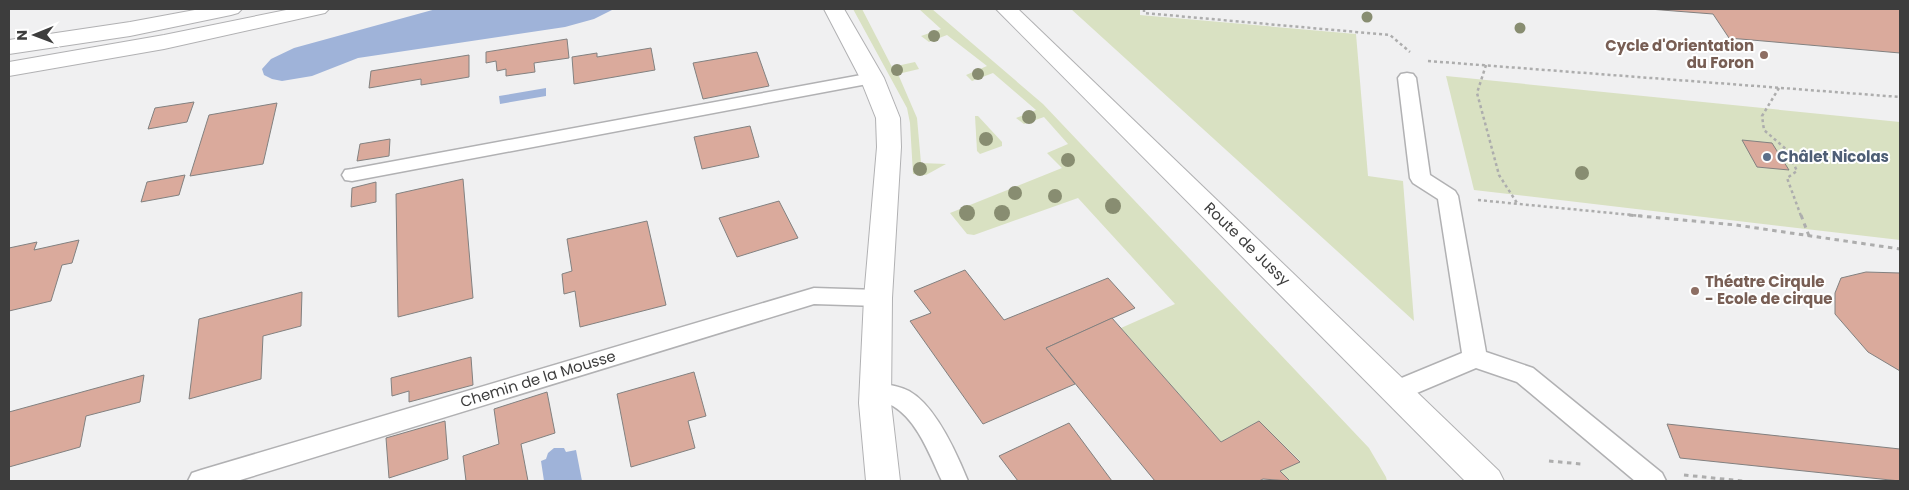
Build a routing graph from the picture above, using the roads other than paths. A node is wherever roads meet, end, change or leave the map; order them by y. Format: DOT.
graph roads {
  1 [pos="231,9"];
  2 [pos="318,9"];
  3 [pos="834,9"];
  4 [pos="1006,9"];
  5 [pos="9,47"];
  6 [pos="9,69"];
  7 [pos="872,78"];
  8 [pos="1407,78"];
  9 [pos="352,175"];
  10 [pos="878,298"];
  11 [pos="1475,358"];
  12 [pos="1396,391"];
  13 [pos="875,393"];
  14 [pos="201,481"];
  15 [pos="883,481"];
  16 [pos="955,481"];
  17 [pos="1487,481"];
  18 [pos="1653,481"];
  1 -- 5 [label="street"];
  2 -- 6 [label="street"];
  3 -- 7 [label="street"];
  4 -- 12 [label="street, Route de Jussy"];
  7 -- 9 [label="lane"];
  7 -- 10 [label="street"];
  8 -- 11 [label="lane"];
  10 -- 13 [label="street"];
  10 -- 14 [label="lane, Chemin de la Mousse"];
  11 -- 12 [label="lane"];
  11 -- 18 [label="lane"];
  12 -- 17 [label="street, Route de Jussy"];
  13 -- 15 [label="street"];
  13 -- 16 [label="lane"];
}
